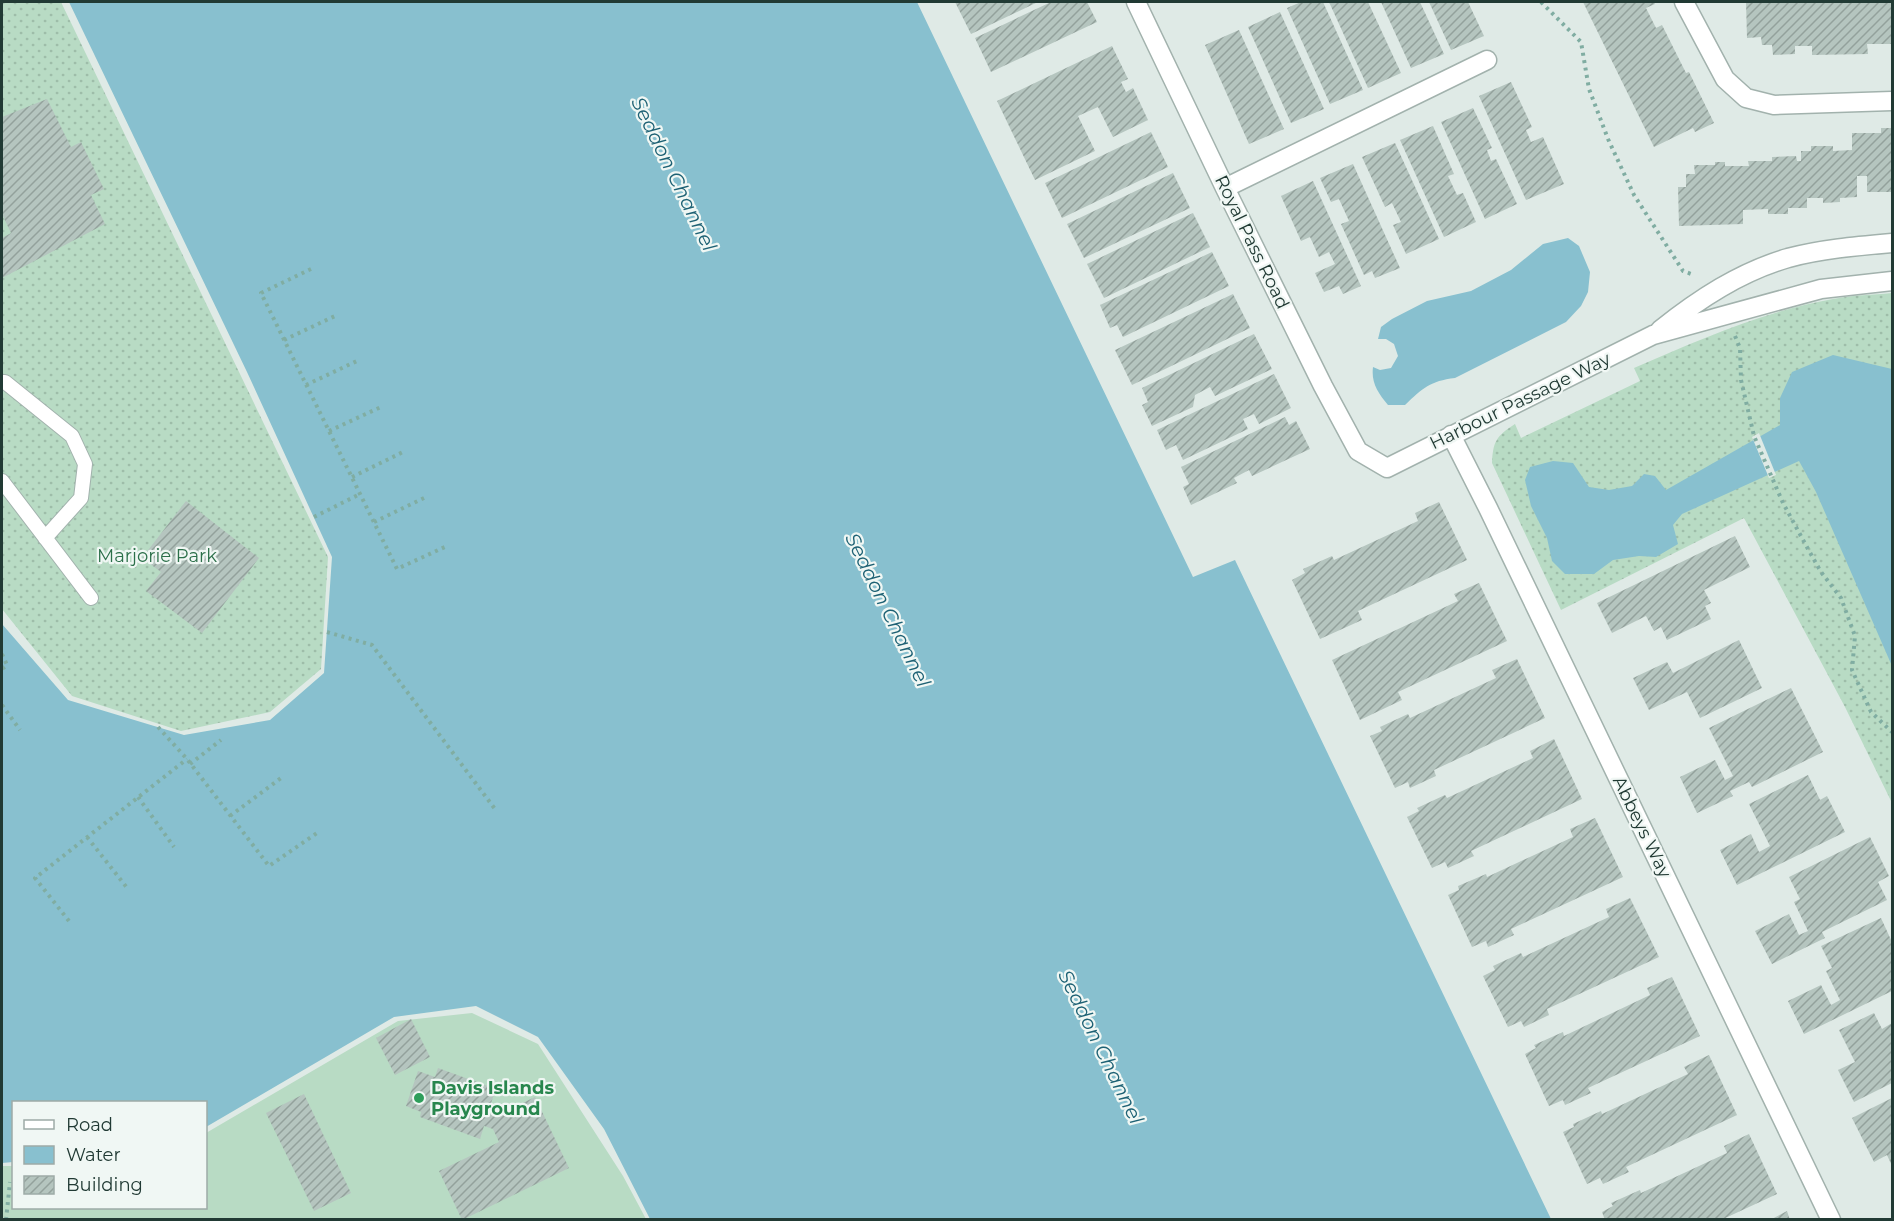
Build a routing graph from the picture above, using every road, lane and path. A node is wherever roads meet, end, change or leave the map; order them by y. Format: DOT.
graph roads {
  1 [pos="1136,2"];
  2 [pos="1541,2"];
  3 [pos="1684,2"];
  4 [pos="1487,60"];
  5 [pos="1893,101"];
  6 [pos="1225,188"];
  7 [pos="1893,243"];
  8 [pos="311,269"];
  9 [pos="1893,282"];
  10 [pos="1712,293"];
  11 [pos="335,315"];
  12 [pos="1724,315"];
  13 [pos="1653,335"];
  14 [pos="284,340"];
  15 [pos="359,360"];
  16 [pos="2,382"];
  17 [pos="306,385"];
  18 [pos="381,407"];
  19 [pos="329,431"];
  20 [pos="1451,435"];
  21 [pos="403,452"];
  22 [pos="1387,468"];
  23 [pos="352,477"];
  24 [pos="2,481"];
  25 [pos="360,494"];
  26 [pos="426,497"];
  27 [pos="314,517"];
  28 [pos="374,522"];
  29 [pos="45,538"];
  30 [pos="447,546"];
  31 [pos="91,598"];
  32 [pos="327,632"];
  33 [pos="2,654"];
  34 [pos="2,669"];
  35 [pos="2,705"];
  36 [pos="158,727"];
  37 [pos="20,730"];
  38 [pos="1893,732"];
  39 [pos="221,740"];
  40 [pos="186,759"];
  41 [pos="190,764"];
  42 [pos="281,778"];
  43 [pos="138,797"];
  44 [pos="495,809"];
  45 [pos="230,816"];
  46 [pos="320,831"];
  47 [pos="87,837"];
  48 [pos="174,847"];
  49 [pos="128,889"];
  50 [pos="69,921"];
  51 [pos="10,1182"];
  52 [pos="6,1220"];
  53 [pos="1831,1220"];
  1 -- 6 [label="street, Royal Pass Road"];
  2 -- 10 [label="path"];
  3 -- 5 [label="street"];
  4 -- 6 [label="street"];
  6 -- 22 [label="street, Royal Pass Road"];
  7 -- 10 [label="street, Harbour Passage Way"];
  8 -- 14 [label="path"];
  9 -- 12 [label="street, Harbour Passage Way"];
  10 -- 13 [label="street, Harbour Passage Way"];
  11 -- 14 [label="path"];
  12 -- 13 [label="street, Harbour Passage Way"];
  12 -- 38 [label="path"];
  13 -- 20 [label="street, Harbour Passage Way"];
  14 -- 17 [label="path"];
  15 -- 17 [label="path"];
  16 -- 29 [label="lane"];
  17 -- 19 [label="path"];
  18 -- 19 [label="path"];
  19 -- 23 [label="path"];
  20 -- 22 [label="street, Harbour Passage Way"];
  20 -- 53 [label="street, Abbeys Way"];
  21 -- 23 [label="path"];
  23 -- 25 [label="path"];
  24 -- 29 [label="lane"];
  25 -- 27 [label="path"];
  25 -- 28 [label="path"];
  26 -- 28 [label="path"];
  28 -- 30 [label="path"];
  29 -- 31 [label="lane"];
  32 -- 44 [label="path"];
  33 -- 34 [label="path"];
  35 -- 37 [label="path"];
  36 -- 40 [label="path"];
  39 -- 41 [label="path"];
  40 -- 41 [label="path"];
  40 -- 43 [label="path"];
  41 -- 45 [label="path"];
  42 -- 45 [label="path"];
  43 -- 47 [label="path"];
  43 -- 48 [label="path"];
  45 -- 46 [label="path"];
  47 -- 49 [label="path"];
  47 -- 50 [label="path"];
  51 -- 52 [label="path"];
}
